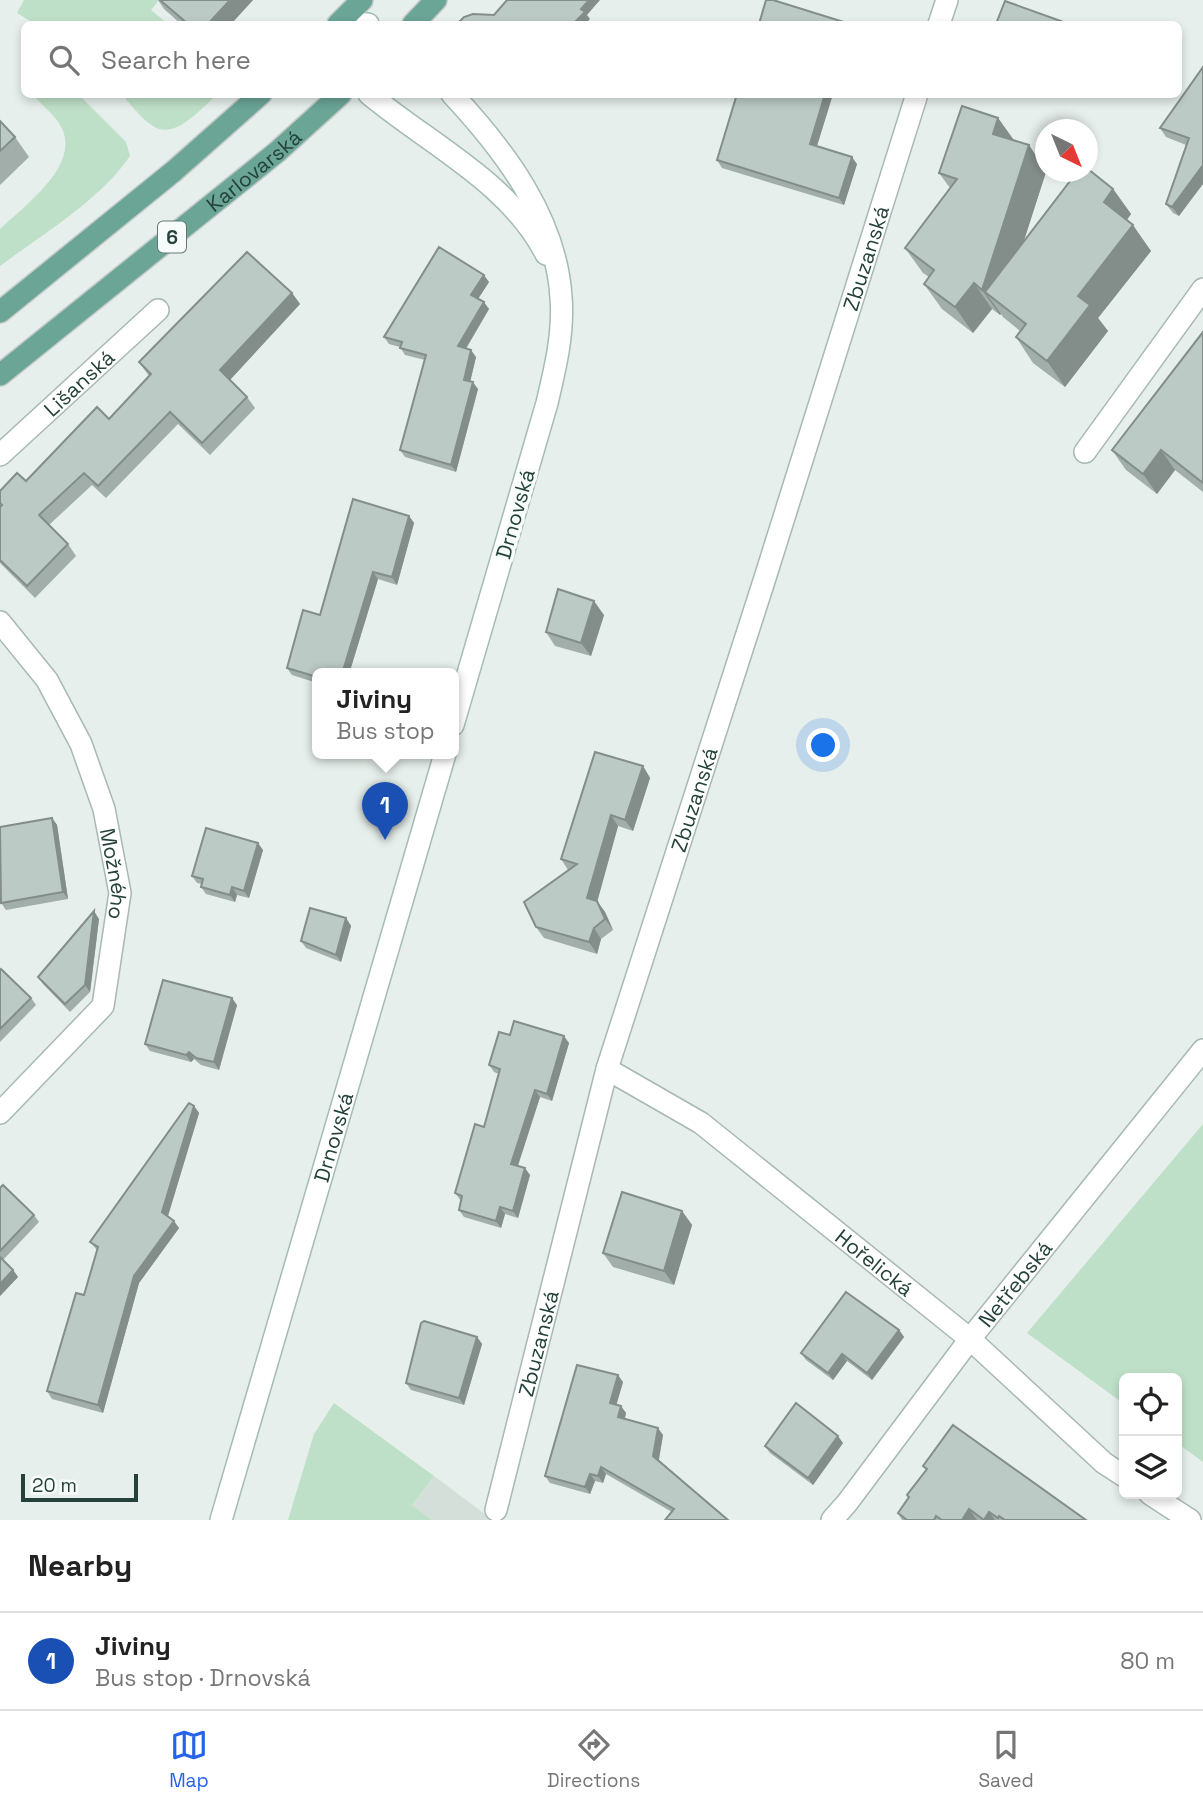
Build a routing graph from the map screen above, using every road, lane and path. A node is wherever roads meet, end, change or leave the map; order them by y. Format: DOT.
graph roads {
  1 [pos="362,0"];
  2 [pos="436,0"];
  3 [pos="947,0"];
  4 [pos="342,21"];
  5 [pos="416,21"];
  6 [pos="940,21"];
  7 [pos="256,98"];
  8 [pos="337,98"];
  9 [pos="374,98"];
  10 [pos="455,98"];
  11 [pos="916,98"];
  12 [pos="1203,289"];
  13 [pos="561,299"];
  14 [pos="158,310"];
  15 [pos="0,312"];
  16 [pos="0,375"];
  17 [pos="1085,452"];
  18 [pos="0,455"];
  19 [pos="0,622"];
  20 [pos="459,704"];
  21 [pos="444,759"];
  22 [pos="1203,1050"];
  23 [pos="607,1069"];
  24 [pos="0,1113"];
  25 [pos="970,1339"];
  26 [pos="1119,1473"];
  27 [pos="1158,1499"];
  28 [pos="496,1510"];
  29 [pos="221,1520"];
  30 [pos="832,1520"];
  31 [pos="1190,1520"];
  1 -- 4 [label="main road"];
  2 -- 5 [label="main road"];
  3 -- 6 [label="street"];
  7 -- 15 [label="main road, 6"];
  8 -- 16 [label="main road, Karlovarská / 6"];
  9 -- 13 [label="street, Drnovská"];
  10 -- 13 [label="street, Drnovská"];
  11 -- 23 [label="street, Zbuzanská"];
  12 -- 17 [label="street"];
  13 -- 20 [label="street, Drnovská"];
  14 -- 18 [label="street, Lišanská"];
  19 -- 24 [label="street, Možného"];
  21 -- 29 [label="street, Drnovská"];
  22 -- 25 [label="street, Netřebská"];
  23 -- 25 [label="street, Hořelická"];
  23 -- 28 [label="street, Zbuzanská"];
  25 -- 26 [label="street, Hořelická"];
  25 -- 30 [label="street, Netřebská"];
  27 -- 31 [label="street"];
}
